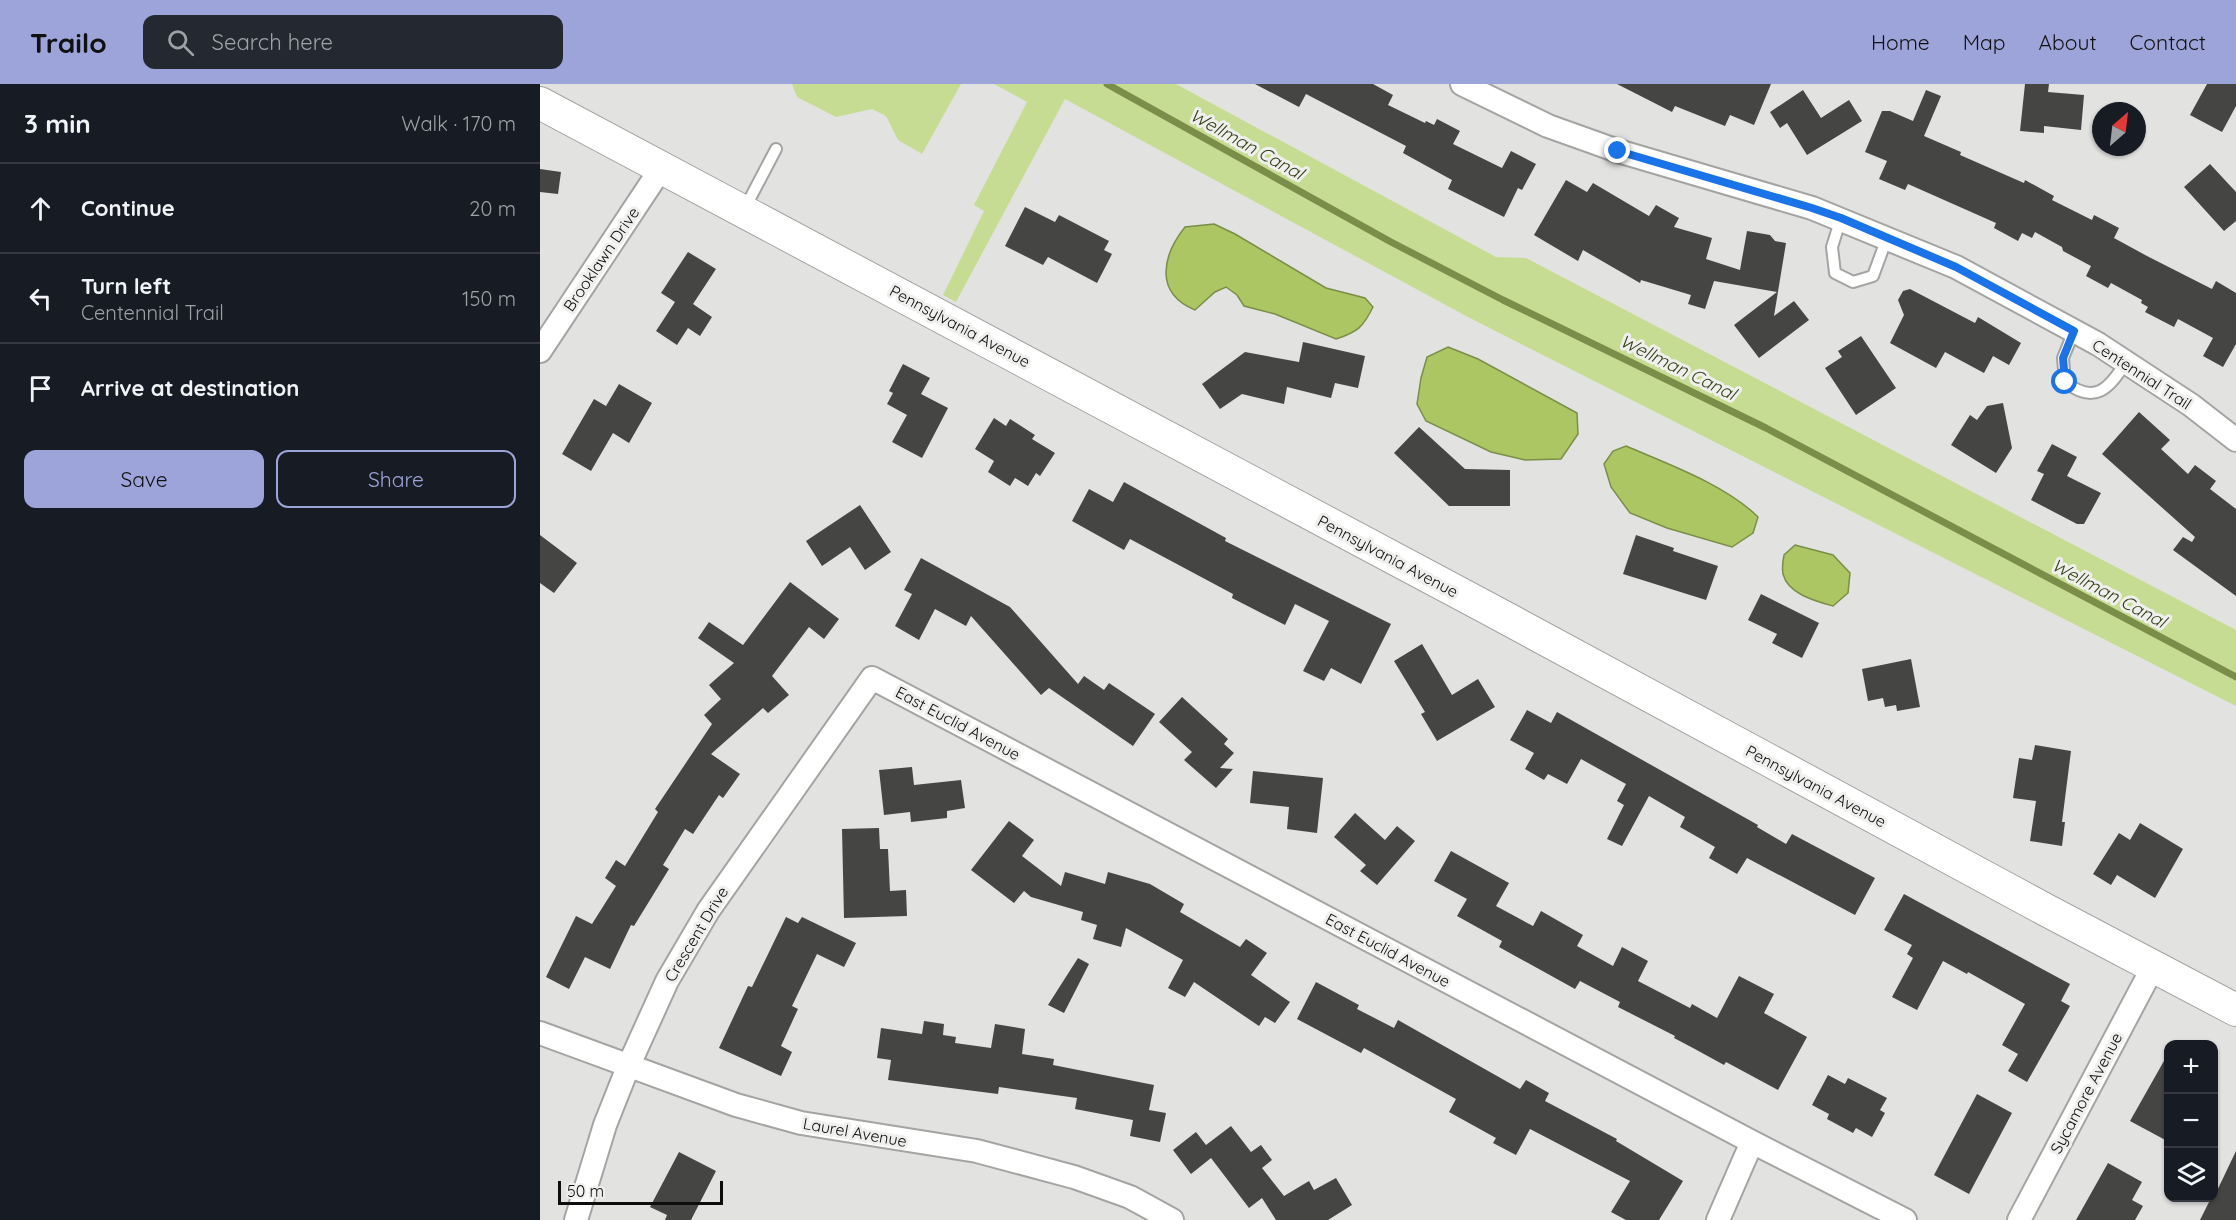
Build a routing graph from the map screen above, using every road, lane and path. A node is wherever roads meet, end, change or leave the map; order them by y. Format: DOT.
graph roads {
  1 [pos="1473,86"];
  2 [pos="540,103"];
  3 [pos="776,149"];
  4 [pos="662,167"];
  5 [pos="743,211"];
  6 [pos="1841,218"];
  7 [pos="1887,238"];
  8 [pos="2074,331"];
  9 [pos="540,351"];
  10 [pos="2126,362"];
  11 [pos="2236,440"];
  12 [pos="872,678"];
  13 [pos="2153,967"];
  14 [pos="2236,1010"];
  15 [pos="540,1033"];
  16 [pos="628,1067"];
  17 [pos="1752,1142"];
  18 [pos="576,1220"];
  19 [pos="1172,1220"];
  20 [pos="1718,1220"];
  21 [pos="1905,1220"];
  22 [pos="2019,1220"];
  1 -- 6 [label="street, Centennial Trail"];
  2 -- 4 [label="street, Pennsylvania Avenue"];
  3 -- 5 [label="lane"];
  4 -- 5 [label="street, Pennsylvania Avenue"];
  4 -- 9 [label="street, Brooklawn Drive"];
  5 -- 13 [label="street, Pennsylvania Avenue"];
  6 -- 7 [label="street, Centennial Trail"];
  6 -- 7 [label="lane"];
  7 -- 8 [label="street, Centennial Trail"];
  8 -- 10 [label="street, Centennial Trail"];
  8 -- 10 [label="lane"];
  10 -- 11 [label="street, Centennial Trail"];
  12 -- 16 [label="street, Crescent Drive"];
  12 -- 17 [label="street, East Euclid Avenue"];
  13 -- 14 [label="street, Pennsylvania Avenue"];
  13 -- 22 [label="street, Sycamore Avenue"];
  15 -- 16 [label="street, Laurel Avenue"];
  16 -- 18 [label="street, Crescent Drive"];
  16 -- 19 [label="street, Laurel Avenue"];
  17 -- 20 [label="street"];
  17 -- 21 [label="street, East Euclid Avenue"];
}
